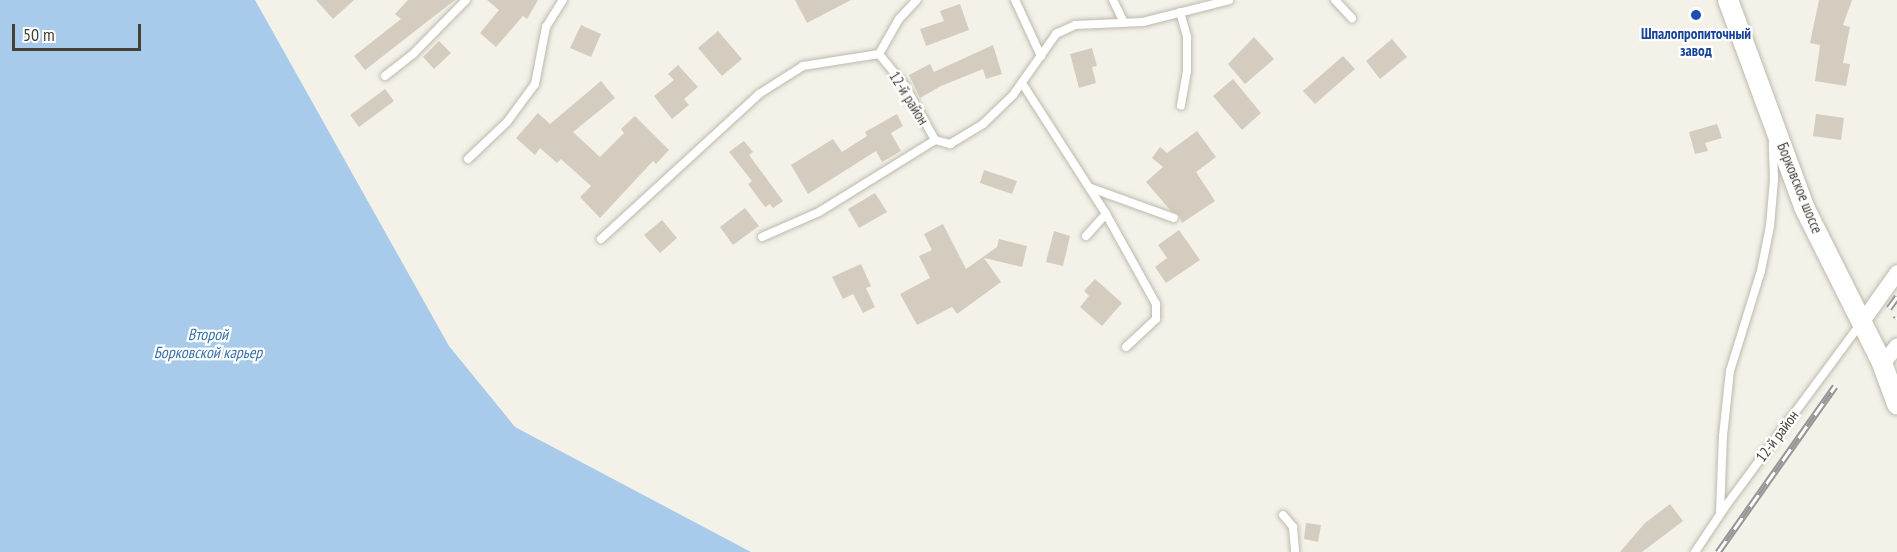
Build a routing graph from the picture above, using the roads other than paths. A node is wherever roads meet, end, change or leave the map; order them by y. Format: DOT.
graph roads {
  1 [pos="465,0"];
  2 [pos="563,0"];
  3 [pos="917,0"];
  4 [pos="1015,0"];
  5 [pos="1113,0"];
  6 [pos="1229,0"];
  7 [pos="1335,0"];
  8 [pos="1728,0"];
  9 [pos="1180,12"];
  10 [pos="1352,18"];
  11 [pos="1124,22"];
  12 [pos="879,54"];
  13 [pos="1041,56"];
  14 [pos="385,76"];
  15 [pos="1022,83"];
  16 [pos="1181,105"];
  17 [pos="1773,118"];
  18 [pos="934,140"];
  19 [pos="468,159"];
  20 [pos="1090,188"];
  21 [pos="1106,214"];
  22 [pos="1174,218"];
  23 [pos="1086,236"];
  24 [pos="762,237"];
  25 [pos="602,239"];
  26 [pos="1897,272"];
  27 [pos="1862,321"];
  28 [pos="1897,345"];
  29 [pos="1126,347"];
  30 [pos="1882,363"];
  31 [pos="1897,404"];
  32 [pos="1720,513"];
  33 [pos="1283,515"];
  34 [pos="1295,552"];
  35 [pos="1695,552"];
  1 -- 14 [label="lane"];
  2 -- 19 [label="lane"];
  3 -- 12 [label="lane"];
  4 -- 13 [label="lane"];
  5 -- 11 [label="lane"];
  6 -- 9 [label="lane, 12-й район"];
  7 -- 10 [label="lane"];
  8 -- 17 [label="street, Борковское шоссе"];
  9 -- 11 [label="lane, 12-й район"];
  9 -- 16 [label="lane"];
  11 -- 13 [label="lane, 12-й район"];
  12 -- 18 [label="lane, 12-й район"];
  12 -- 25 [label="lane"];
  13 -- 15 [label="lane, 12-й район"];
  15 -- 18 [label="lane, 12-й район"];
  15 -- 20 [label="lane"];
  17 -- 27 [label="street, Борковское шоссе"];
  17 -- 32 [label="lane"];
  18 -- 24 [label="lane"];
  20 -- 21 [label="lane"];
  20 -- 22 [label="lane"];
  21 -- 23 [label="lane"];
  21 -- 29 [label="lane"];
  26 -- 27 [label="street"];
  27 -- 30 [label="street, Борковское шоссе"];
  27 -- 32 [label="lane, 12-й район"];
  28 -- 30 [label="street"];
  30 -- 31 [label="street, Борковское шоссе"];
  32 -- 35 [label="lane, 12-й район"];
  33 -- 34 [label="lane"];
}
